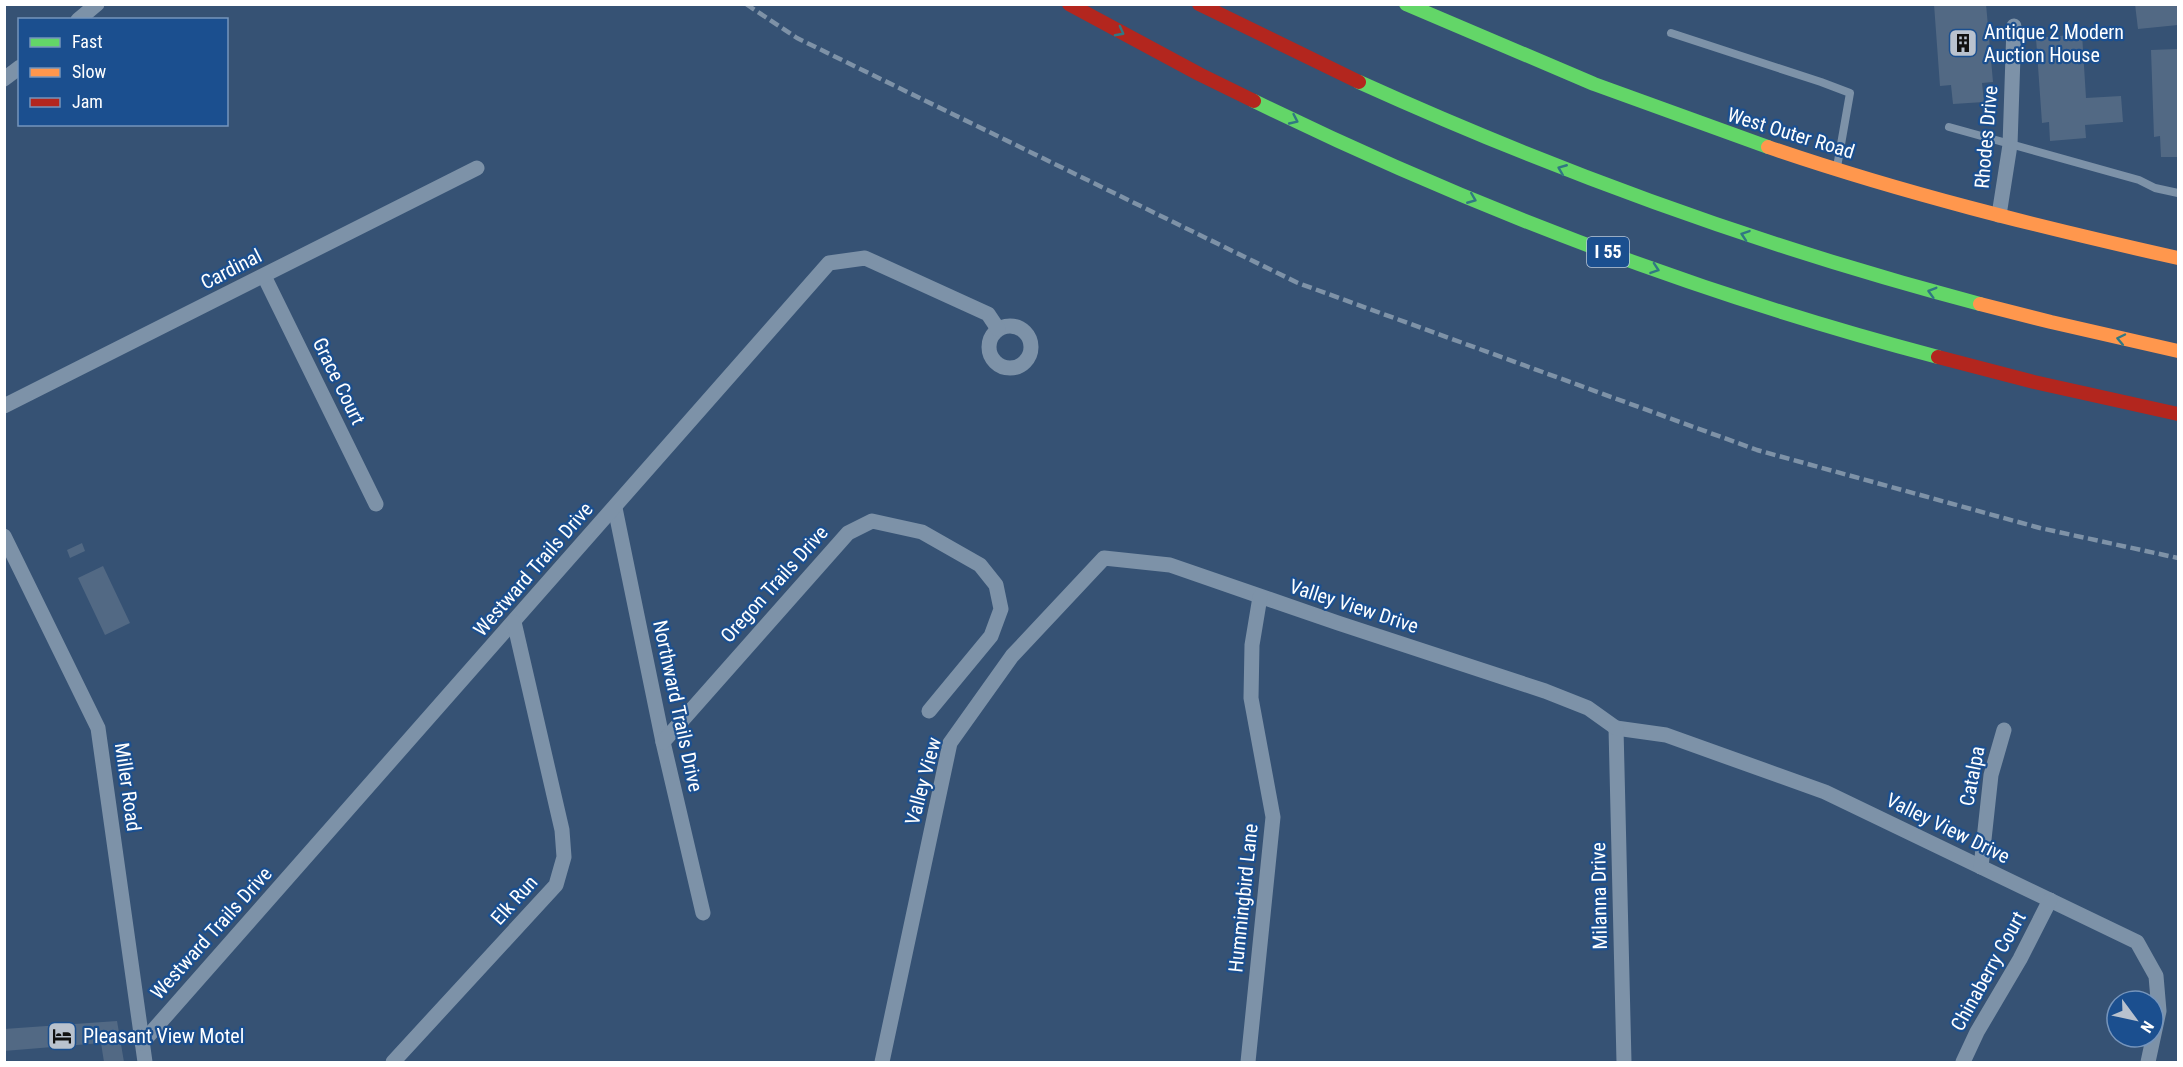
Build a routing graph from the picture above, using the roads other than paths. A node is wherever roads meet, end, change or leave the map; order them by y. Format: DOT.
graph roads {
  1 [pos="97,4"];
  2 [pos="1069,4"];
  3 [pos="1198,4"];
  4 [pos="1406,4"];
  5 [pos="80,18"];
  6 [pos="2014,26"];
  7 [pos="1671,33"];
  8 [pos="18,68"];
  9 [pos="4,79"];
  10 [pos="1949,127"];
  11 [pos="2010,146"];
  12 [pos="477,168"];
  13 [pos="1837,168"];
  14 [pos="2178,193"];
  15 [pos="2000,215"];
  16 [pos="2178,258"];
  17 [pos="264,276"];
  18 [pos="998,329"];
  19 [pos="2178,351"];
  20 [pos="4,406"];
  21 [pos="2178,414"];
  22 [pos="376,504"];
  23 [pos="615,508"];
  24 [pos="4,536"];
  25 [pos="1104,558"];
  26 [pos="1260,597"];
  27 [pos="514,622"];
  28 [pos="929,711"];
  29 [pos="1616,728"];
  30 [pos="2004,730"];
  31 [pos="663,742"];
  32 [pos="1981,867"];
  33 [pos="2050,900"];
  34 [pos="704,913"];
  35 [pos="142,1043"];
  36 [pos="145,1062"];
  37 [pos="393,1062"];
  38 [pos="882,1062"];
  39 [pos="1248,1062"];
  40 [pos="1624,1062"];
  41 [pos="1963,1062"];
  42 [pos="2148,1062"];
  1 -- 5 [label="street"];
  2 -- 21 [label="main road, I 55, one-way"];
  19 -- 3 [label="main road, one-way"];
  4 -- 13 [label="main road, West Outer Road"];
  6 -- 11 [label="street, Rhodes Drive"];
  7 -- 13 [label="lane"];
  8 -- 9 [label="street"];
  10 -- 11 [label="lane"];
  11 -- 14 [label="lane"];
  11 -- 15 [label="street, Rhodes Drive"];
  12 -- 17 [label="street, Cardinal"];
  13 -- 15 [label="main road, West Outer Road"];
  15 -- 16 [label="main road, West Outer Road"];
  17 -- 20 [label="street, Cardinal"];
  17 -- 22 [label="street, Grace Court"];
  18 -- 23 [label="street, Westward Trails Drive"];
  23 -- 27 [label="street, Westward Trails Drive"];
  23 -- 31 [label="street, Northward Trails Drive"];
  24 -- 35 [label="street, Miller Road"];
  25 -- 26 [label="street, Valley View Drive"];
  25 -- 38 [label="street, Valley View"];
  26 -- 29 [label="street, Valley View Drive"];
  26 -- 39 [label="street, Hummingbird Lane"];
  27 -- 35 [label="street, Westward Trails Drive"];
  27 -- 37 [label="street, Elk Run"];
  28 -- 31 [label="street, Oregon Trails Drive"];
  29 -- 32 [label="street, Valley View Drive"];
  29 -- 40 [label="street, Milanna Drive"];
  30 -- 32 [label="street, Catalpa"];
  31 -- 34 [label="street, Northward Trails Drive"];
  32 -- 33 [label="street, Valley View Drive"];
  33 -- 41 [label="street, Chinaberry Court"];
  33 -- 42 [label="street, Valley View Drive"];
  35 -- 36 [label="street, Miller Road"];
}
